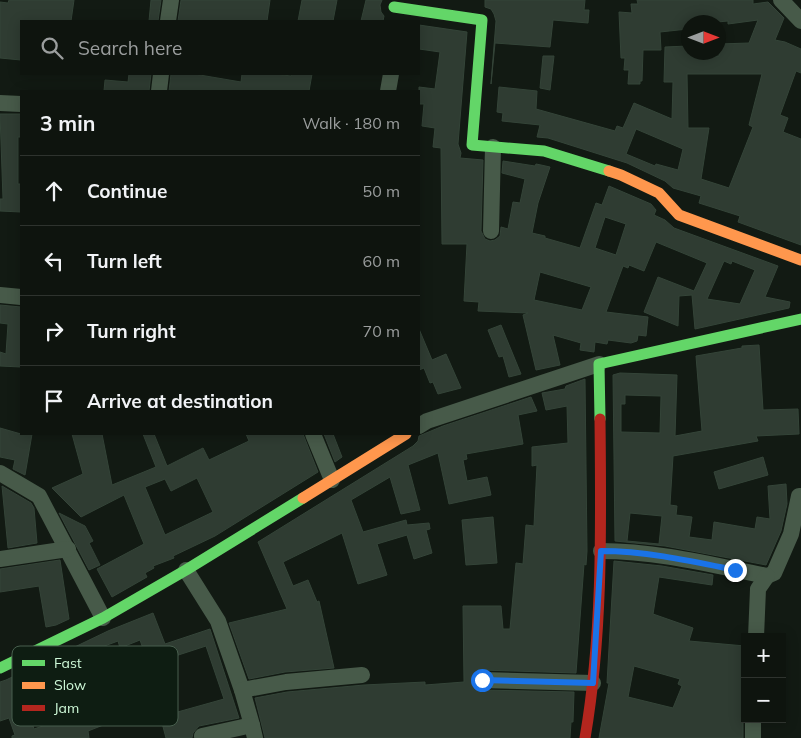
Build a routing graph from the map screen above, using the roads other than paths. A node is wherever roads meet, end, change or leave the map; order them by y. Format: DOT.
graph roads {
  1 [pos="171,0"];
  2 [pos="781,0"];
  3 [pos="393,9"];
  4 [pos="168,20"];
  5 [pos="801,21"];
  6 [pos="161,75"];
  7 [pos="391,75"];
  8 [pos="159,90"];
  9 [pos="388,90"];
  10 [pos="0,103"];
  11 [pos="20,104"];
  12 [pos="493,147"];
  13 [pos="491,231"];
  14 [pos="801,260"];
  15 [pos="0,295"];
  16 [pos="20,297"];
  17 [pos="801,319"];
  18 [pos="599,364"];
  19 [pos="420,425"];
  20 [pos="313,435"];
  21 [pos="404,435"];
  22 [pos="0,473"];
  23 [pos="332,480"];
  24 [pos="801,496"];
  25 [pos="68,549"];
  26 [pos="601,551"];
  27 [pos="0,559"];
  28 [pos="186,570"];
  29 [pos="767,576"];
  30 [pos="103,618"];
  31 [pos="756,633"];
  32 [pos="45,646"];
  33 [pos="12,662"];
  34 [pos="0,668"];
  35 [pos="362,675"];
  36 [pos="482,680"];
  37 [pos="593,683"];
  38 [pos="242,690"];
  39 [pos="753,723"];
  40 [pos="254,731"];
  41 [pos="202,736"];
  42 [pos="585,738"];
  43 [pos="752,738"];
  1 -- 4 [label="street"];
  2 -- 5 [label="street"];
  3 -- 12 [label="street"];
  6 -- 8 [label="street"];
  7 -- 9 [label="street"];
  10 -- 11 [label="street"];
  12 -- 13 [label="street"];
  12 -- 14 [label="street"];
  15 -- 16 [label="street"];
  17 -- 18 [label="street"];
  18 -- 19 [label="street"];
  18 -- 26 [label="street"];
  20 -- 23 [label="street"];
  21 -- 23 [label="street"];
  22 -- 25 [label="street"];
  23 -- 28 [label="street"];
  24 -- 29 [label="street"];
  25 -- 27 [label="street"];
  25 -- 30 [label="street"];
  26 -- 29 [label="street"];
  26 -- 37 [label="street"];
  28 -- 30 [label="street"];
  28 -- 38 [label="street"];
  29 -- 31 [label="street"];
  30 -- 32 [label="street"];
  33 -- 34 [label="street"];
  35 -- 38 [label="street"];
  36 -- 37 [label="street"];
  37 -- 42 [label="street"];
  38 -- 40 [label="street"];
  39 -- 43 [label="street"];
  40 -- 41 [label="street"];
}
